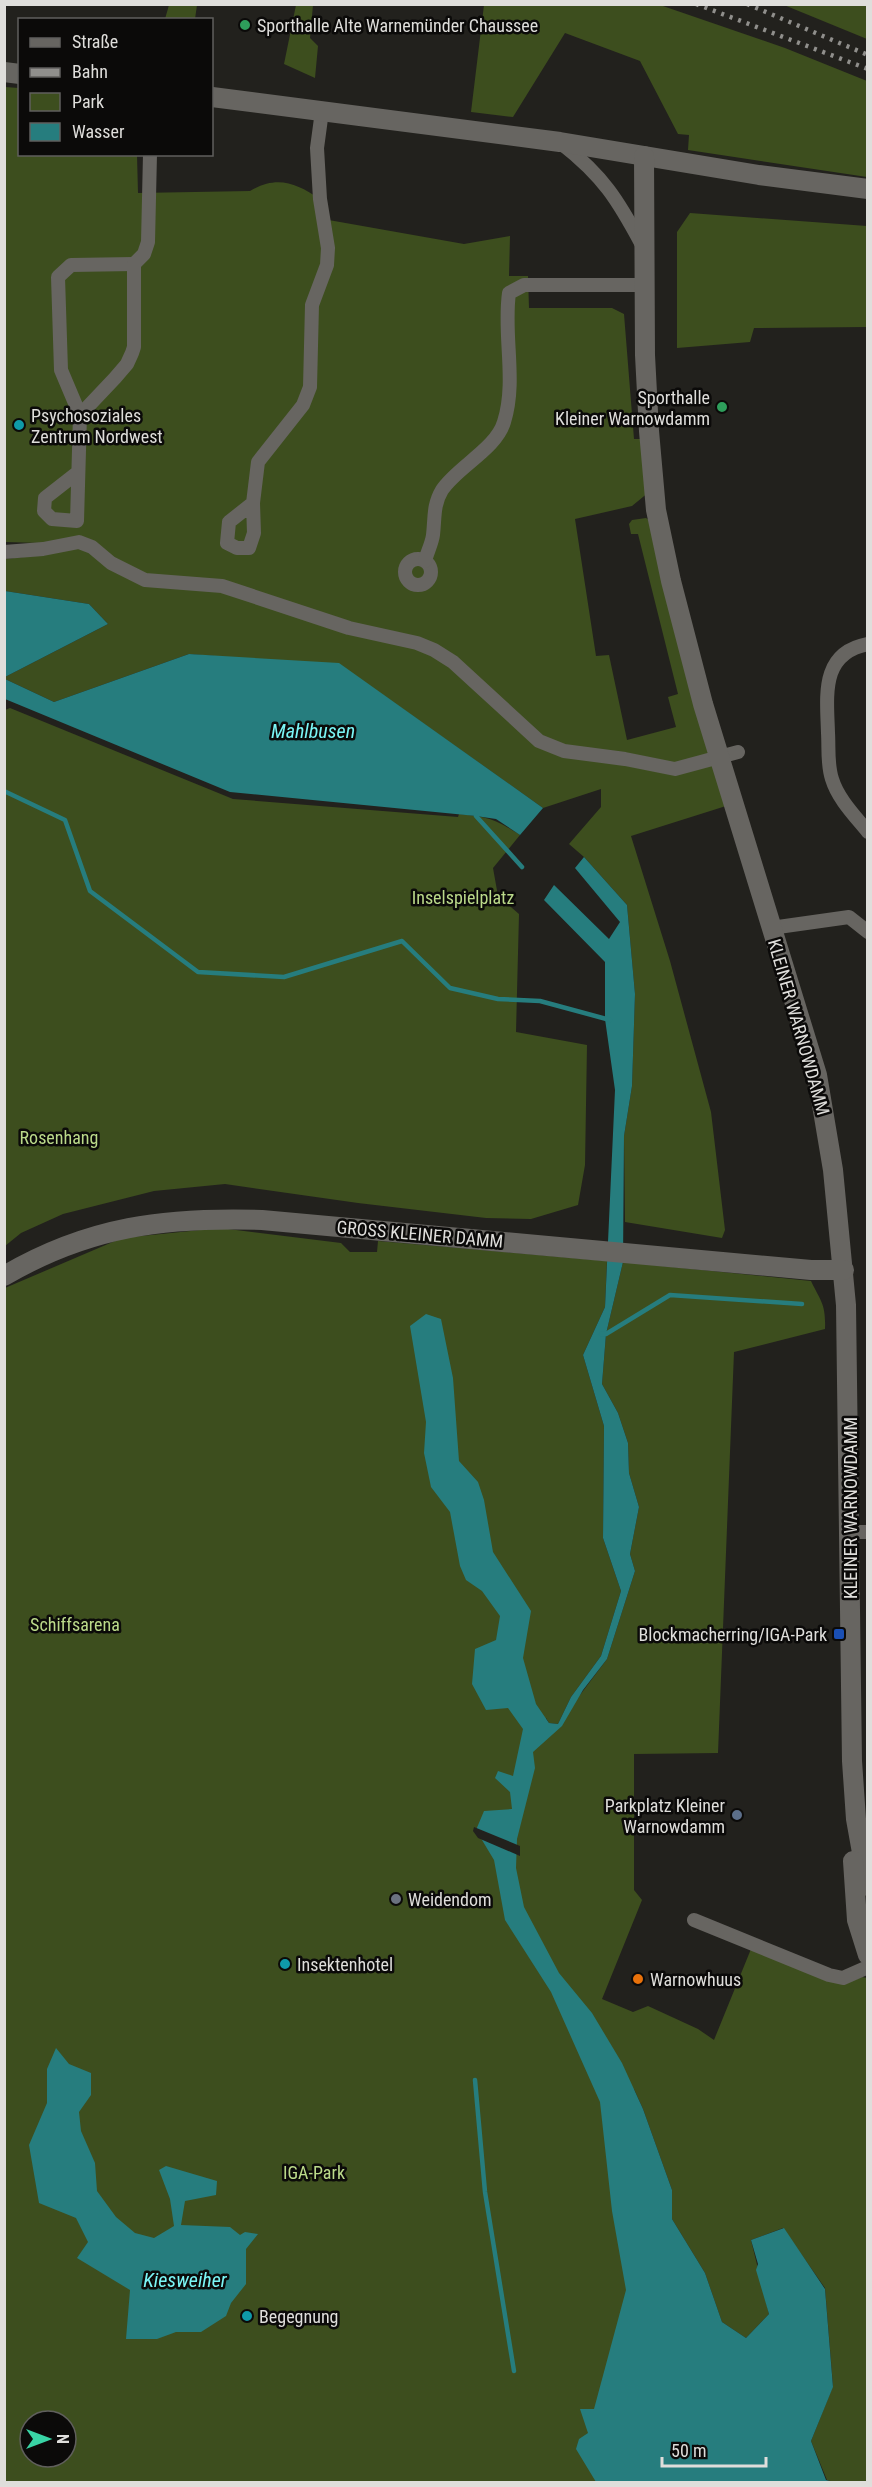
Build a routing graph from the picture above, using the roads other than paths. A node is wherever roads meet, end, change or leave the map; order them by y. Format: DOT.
graph roads {
  1 [pos="213,97"];
  2 [pos="322,111"];
  3 [pos="560,142"];
  4 [pos="150,156"];
  5 [pos="644,156"];
  6 [pos="867,189"];
  7 [pos="645,250"];
  8 [pos="134,264"];
  9 [pos="644,285"];
  10 [pos="80,415"];
  11 [pos="77,473"];
  12 [pos="253,503"];
  13 [pos="4,552"];
  14 [pos="425,561"];
  15 [pos="867,644"];
  16 [pos="729,754"];
  17 [pos="867,832"];
  18 [pos="771,928"];
  19 [pos="867,932"];
  20 [pos="844,1270"];
  21 [pos="4,1276"];
  22 [pos="859,1532"];
  23 [pos="856,1819"];
  24 [pos="867,1886"];
  25 [pos="694,1920"];
  26 [pos="867,1955"];
  27 [pos="867,1967"];
  1 -- 2 [label="street"];
  2 -- 3 [label="street"];
  2 -- 12 [label="street"];
  3 -- 5 [label="street"];
  3 -- 7 [label="street"];
  4 -- 8 [label="street"];
  5 -- 6 [label="street"];
  5 -- 7 [label="street, KLEINER WARNOWDAMM"];
  7 -- 9 [label="street, KLEINER WARNOWDAMM"];
  8 -- 10 [label="street"];
  8 -- 10 [label="street"];
  9 -- 14 [label="street"];
  9 -- 16 [label="street, KLEINER WARNOWDAMM"];
  10 -- 11 [label="street"];
  13 -- 16 [label="street"];
  15 -- 17 [label="street"];
  16 -- 18 [label="street, KLEINER WARNOWDAMM"];
  18 -- 19 [label="street"];
  18 -- 20 [label="street, KLEINER WARNOWDAMM"];
  20 -- 21 [label="street, GROSS KLEINER DAMM"];
  20 -- 22 [label="street, KLEINER WARNOWDAMM"];
  22 -- 23 [label="street, KLEINER WARNOWDAMM"];
  23 -- 24 [label="street, KLEINER WARNOWDAMM"];
  23 -- 26 [label="street, KLEINER WARNOWDAMM"];
  25 -- 27 [label="street"];
}
